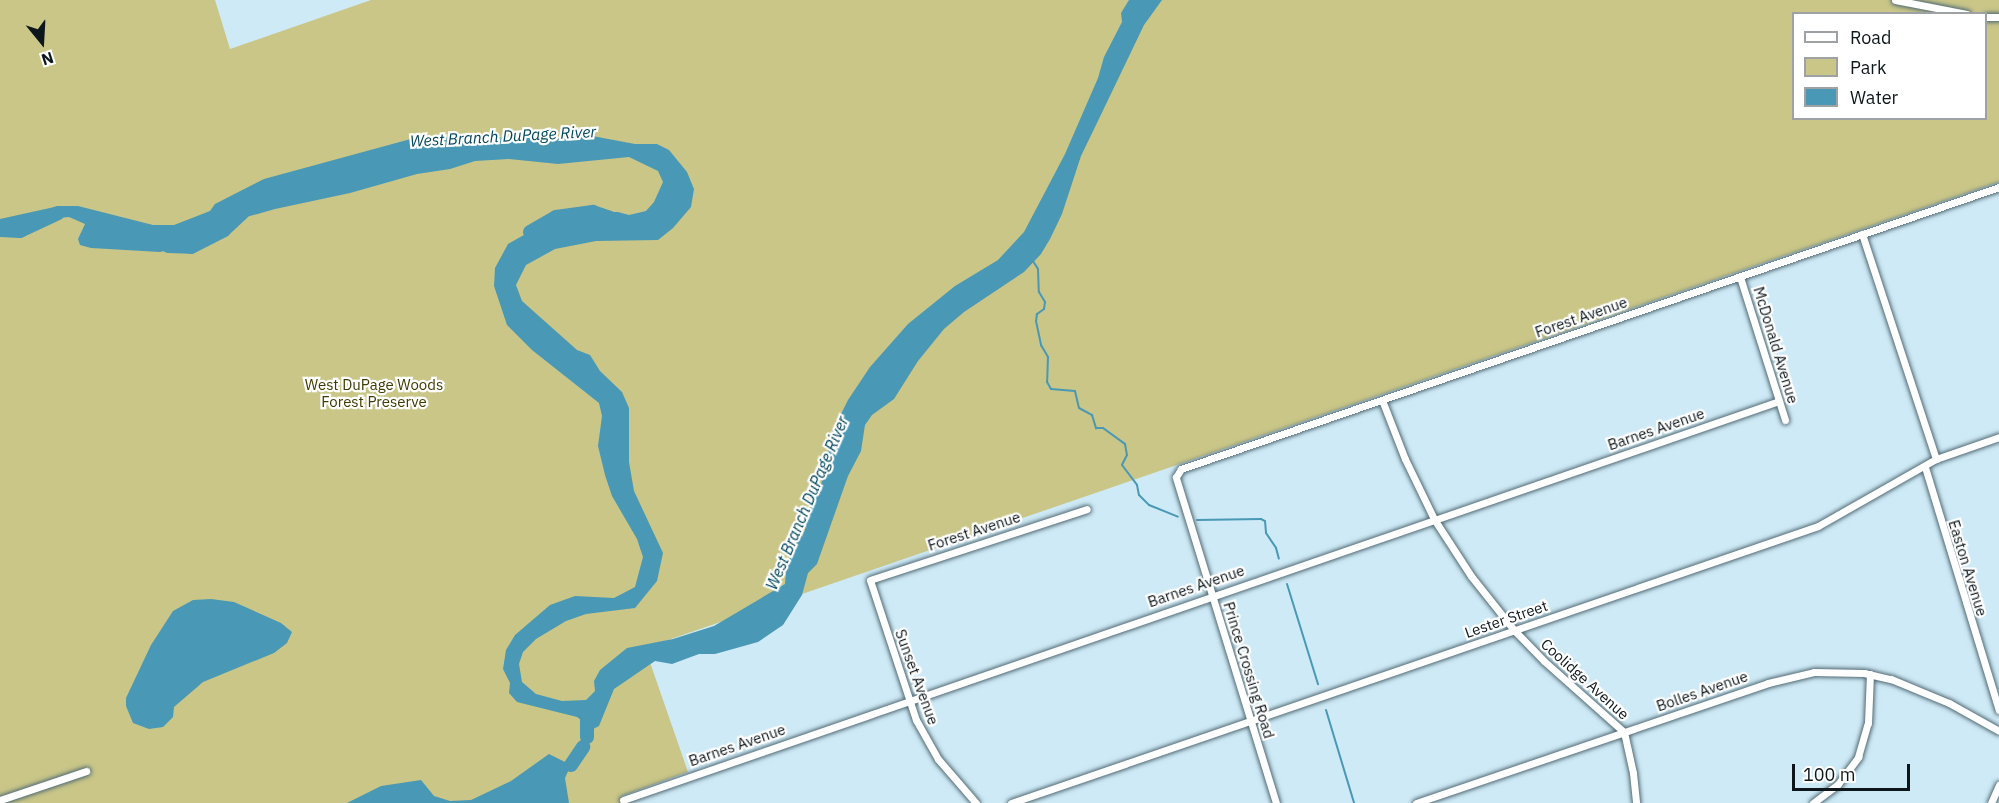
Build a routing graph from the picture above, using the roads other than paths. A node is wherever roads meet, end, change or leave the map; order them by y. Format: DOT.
graph roads {
  1 [pos="1895,0"];
  2 [pos="1957,12"];
  3 [pos="1999,187"];
  4 [pos="1862,234"];
  5 [pos="1740,277"];
  6 [pos="1382,400"];
  7 [pos="1779,401"];
  8 [pos="1785,420"];
  9 [pos="1999,437"];
  10 [pos="1936,459"];
  11 [pos="1925,467"];
  12 [pos="1176,477"];
  13 [pos="1087,509"];
  14 [pos="1434,519"];
  15 [pos="870,580"];
  16 [pos="1212,595"];
  17 [pos="1514,630"];
  18 [pos="1867,673"];
  19 [pos="909,699"];
  20 [pos="1999,711"];
  21 [pos="1251,720"];
  22 [pos="1999,731"];
  23 [pos="1624,732"];
  24 [pos="86,771"];
  25 [pos="1999,785"];
  26 [pos="0,800"];
  27 [pos="623,800"];
  28 [pos="976,803"];
  29 [pos="1011,803"];
  30 [pos="1276,803"];
  31 [pos="1416,803"];
  32 [pos="1636,803"];
  33 [pos="1813,803"];
  34 [pos="1991,803"];
  1 -- 2 [label="street"];
  3 -- 4 [label="street, Forest Avenue"];
  4 -- 5 [label="street, Forest Avenue"];
  4 -- 10 [label="street"];
  5 -- 6 [label="street, Forest Avenue"];
  5 -- 7 [label="street, McDonald Avenue"];
  6 -- 12 [label="street, Forest Avenue"];
  6 -- 14 [label="street, Coolidge Avenue"];
  7 -- 8 [label="street, McDonald Avenue"];
  7 -- 14 [label="street, Barnes Avenue"];
  9 -- 10 [label="street, Lester Street"];
  10 -- 11 [label="street, Lester Street"];
  11 -- 17 [label="street, Lester Street"];
  11 -- 20 [label="street, Easton Avenue"];
  12 -- 16 [label="street, Prince Crossing Road"];
  13 -- 15 [label="street, Forest Avenue"];
  14 -- 16 [label="street, Barnes Avenue"];
  14 -- 17 [label="street, Coolidge Avenue"];
  15 -- 19 [label="street, Sunset Avenue"];
  16 -- 19 [label="street, Barnes Avenue"];
  16 -- 21 [label="street, Prince Crossing Road"];
  17 -- 21 [label="street, Lester Street"];
  17 -- 23 [label="street, Coolidge Avenue"];
  18 -- 22 [label="street, Bolles Avenue"];
  18 -- 23 [label="street, Bolles Avenue"];
  18 -- 33 [label="street"];
  19 -- 27 [label="street, Barnes Avenue"];
  19 -- 28 [label="street, Sunset Avenue"];
  21 -- 29 [label="street, Lester Street"];
  21 -- 30 [label="street, Prince Crossing Road"];
  23 -- 31 [label="street, Bolles Avenue"];
  23 -- 32 [label="street, Coolidge Avenue"];
  24 -- 26 [label="street"];
  25 -- 34 [label="street"];
}
